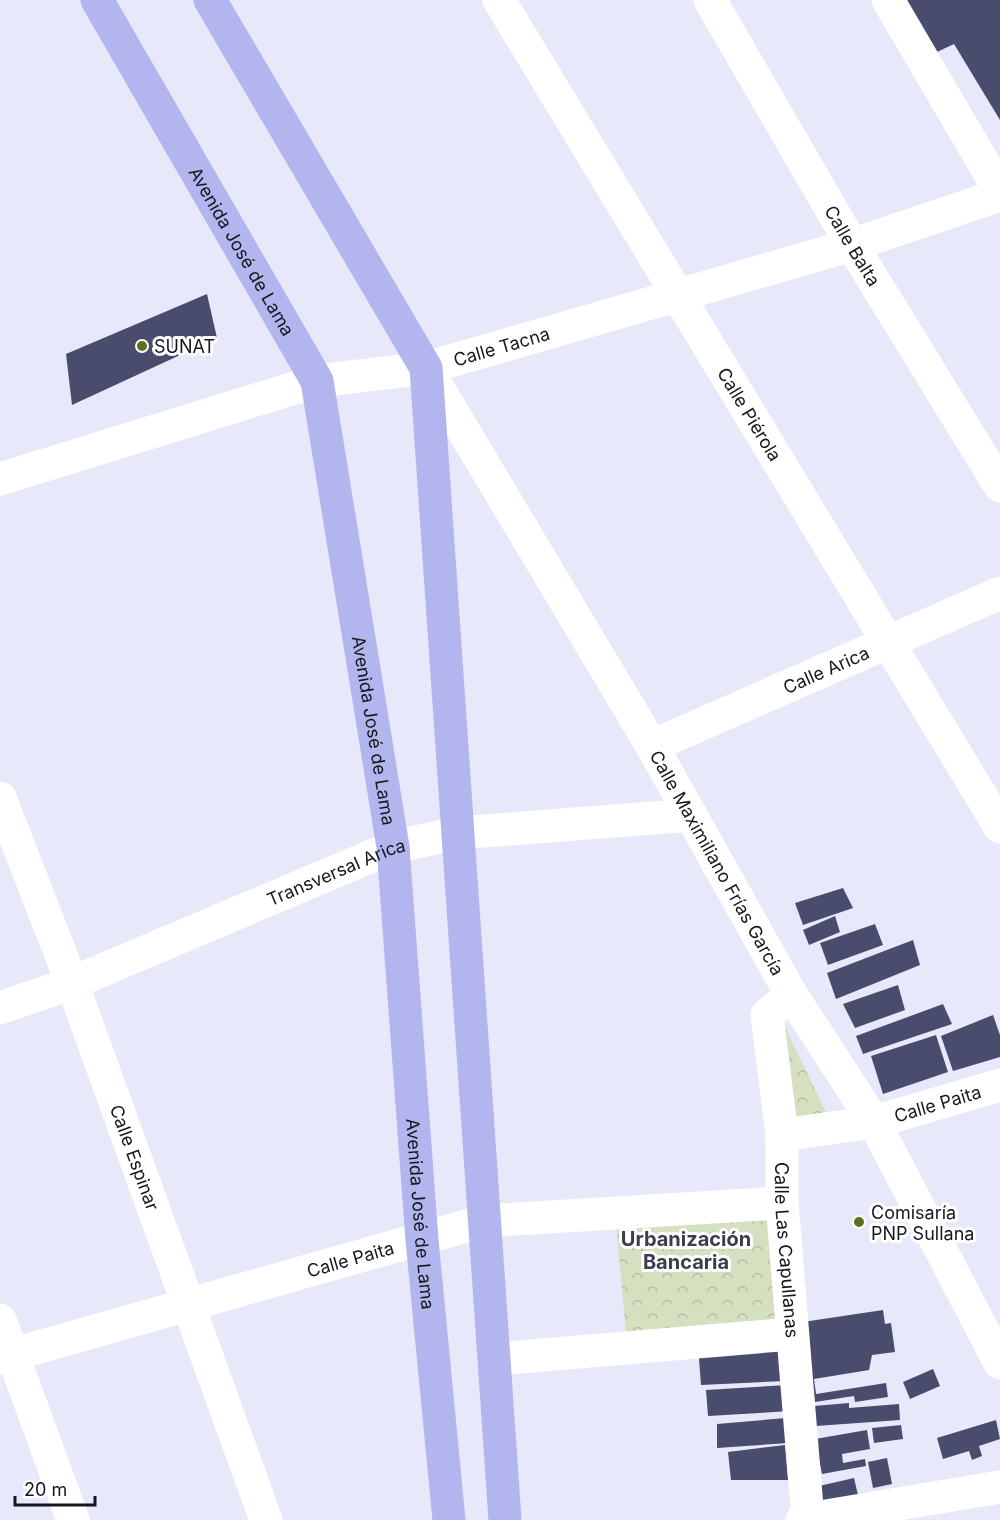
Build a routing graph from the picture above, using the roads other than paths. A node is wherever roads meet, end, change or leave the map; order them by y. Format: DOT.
graph roads {
  1 [pos="97,0"];
  2 [pos="210,0"];
  3 [pos="499,0"];
  4 [pos="710,0"];
  5 [pos="888,0"];
  6 [pos="1000,193"];
  7 [pos="852,245"];
  8 [pos="677,296"];
  9 [pos="426,368"];
  10 [pos="317,381"];
  11 [pos="0,479"];
  12 [pos="1000,486"];
  13 [pos="1000,592"];
  14 [pos="888,642"];
  15 [pos="652,746"];
  16 [pos="0,798"];
  17 [pos="691,815"];
  18 [pos="1000,828"];
  19 [pos="458,834"];
  20 [pos="393,847"];
  21 [pos="72,983"];
  22 [pos="791,994"];
  23 [pos="0,1008"];
  24 [pos="1000,1085"];
  25 [pos="874,1122"];
  26 [pos="782,1136"];
  27 [pos="782,1203"];
  28 [pos="484,1221"];
  29 [pos="422,1240"];
  30 [pos="189,1305"];
  31 [pos="0,1320"];
  32 [pos="792,1334"];
  33 [pos="7,1357"];
  34 [pos="494,1359"];
  35 [pos="1000,1363"];
  36 [pos="1000,1487"];
  37 [pos="72,1520"];
  38 [pos="266,1520"];
  39 [pos="449,1520"];
  40 [pos="505,1520"];
  41 [pos="802,1520"];
  42 [pos="808,1520"];
  1 -- 10 [label="main road, Avenida José de Lama"];
  2 -- 9 [label="main road"];
  3 -- 8 [label="street, Calle Piérola"];
  4 -- 7 [label="street, Calle Balta"];
  5 -- 6 [label="street"];
  6 -- 7 [label="street, Calle Tacna"];
  7 -- 8 [label="street, Calle Tacna"];
  7 -- 12 [label="street, Calle Balta"];
  8 -- 9 [label="street, Calle Tacna"];
  8 -- 14 [label="street, Calle Piérola"];
  9 -- 10 [label="street, Calle Tacna"];
  9 -- 15 [label="street, Calle Maximiliano Frías García"];
  9 -- 19 [label="main road"];
  10 -- 11 [label="street, Calle Tacna"];
  10 -- 20 [label="main road, Avenida José de Lama"];
  13 -- 14 [label="street, Calle Arica"];
  14 -- 15 [label="street, Calle Arica"];
  14 -- 18 [label="street, Calle Piérola"];
  15 -- 17 [label="street, Calle Maximiliano Frías García"];
  16 -- 21 [label="street, Calle Espinar"];
  17 -- 19 [label="street, Transversal Arica"];
  17 -- 22 [label="street, Calle Maximiliano Frías García"];
  19 -- 20 [label="street, Transversal Arica"];
  19 -- 28 [label="main road"];
  20 -- 21 [label="street, Transversal Arica"];
  20 -- 29 [label="main road, Avenida José de Lama"];
  21 -- 23 [label="street, Transversal Arica"];
  21 -- 30 [label="street, Calle Espinar"];
  22 -- 25 [label="street, Calle Maximiliano Frías García"];
  22 -- 26 [label="street, Calle Las Capullanas"];
  24 -- 25 [label="street, Calle Paita"];
  25 -- 26 [label="street, Calle Paita"];
  25 -- 35 [label="street, Calle Maximiliano Frías García"];
  26 -- 27 [label="street, Calle Las Capullanas"];
  27 -- 28 [label="street, Calle Paita"];
  27 -- 32 [label="street, Calle Las Capullanas"];
  28 -- 29 [label="street, Calle Paita"];
  28 -- 34 [label="main road"];
  29 -- 30 [label="street, Calle Paita"];
  29 -- 39 [label="main road, Avenida José de Lama"];
  30 -- 33 [label="street, Calle Paita"];
  30 -- 38 [label="street, Calle Espinar"];
  31 -- 33 [label="street"];
  32 -- 34 [label="street"];
  32 -- 42 [label="street, Calle Las Capullanas"];
  33 -- 37 [label="street"];
  34 -- 40 [label="main road"];
  36 -- 42 [label="street"];
  41 -- 42 [label="street"];
}
